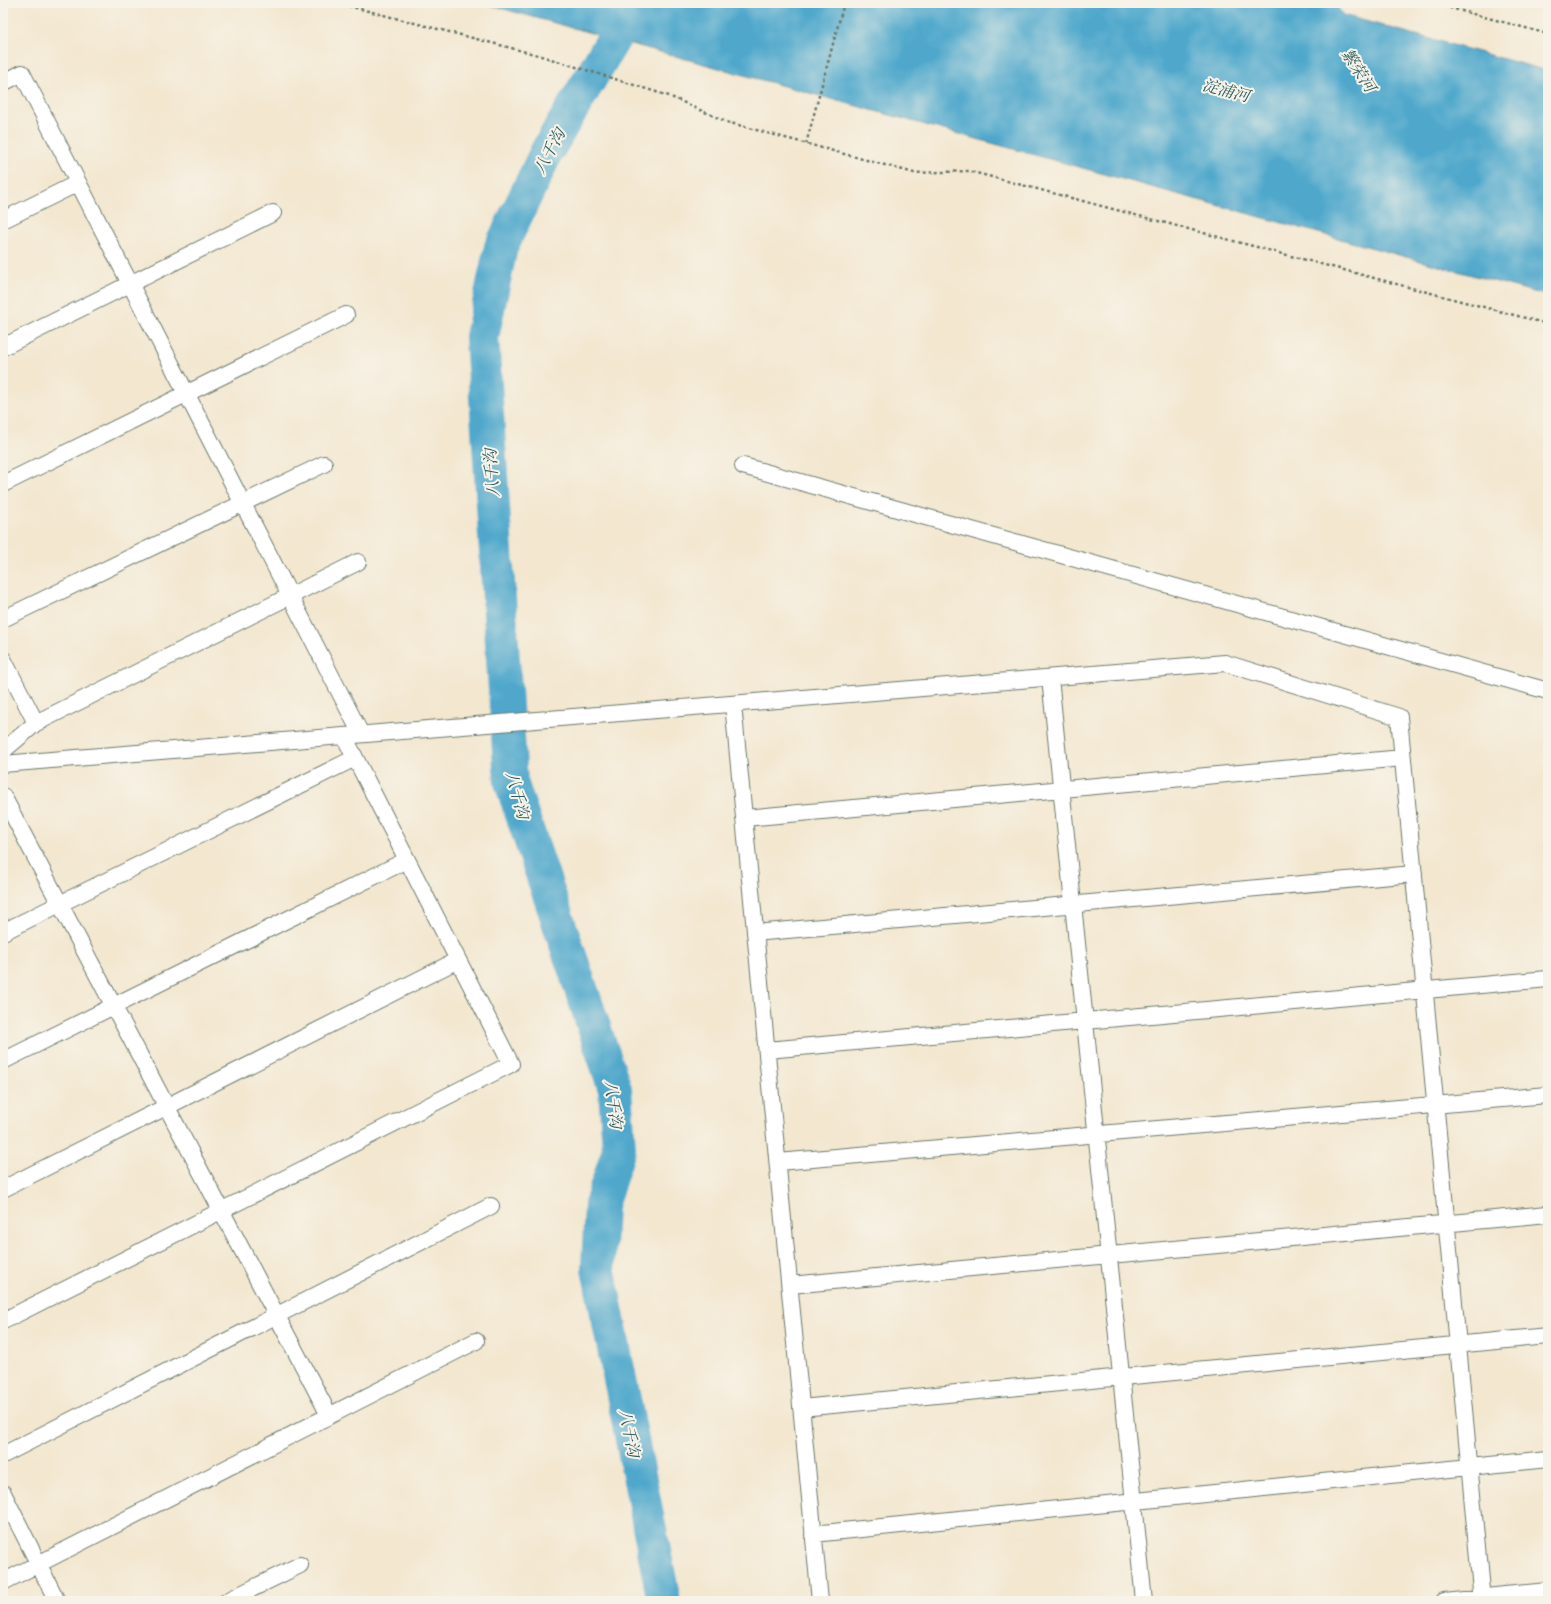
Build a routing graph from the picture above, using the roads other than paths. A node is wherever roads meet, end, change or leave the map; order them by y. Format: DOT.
graph roads {
  1 [pos="3,83"];
  2 [pos="78,183"];
  3 [pos="273,213"];
  4 [pos="3,220"];
  5 [pos="130,284"];
  6 [pos="346,315"];
  7 [pos="3,347"];
  8 [pos="186,394"];
  9 [pos="324,464"];
  10 [pos="743,466"];
  11 [pos="3,484"];
  12 [pos="242,503"];
  13 [pos="358,562"];
  14 [pos="290,595"];
  15 [pos="3,619"];
  16 [pos="3,659"];
  17 [pos="1050,678"];
  18 [pos="1548,691"];
  19 [pos="733,704"];
  20 [pos="36,723"];
  21 [pos="361,734"];
  22 [pos="344,736"];
  23 [pos="3,751"];
  24 [pos="355,758"];
  25 [pos="1403,758"];
  26 [pos="3,764"];
  27 [pos="1061,789"];
  28 [pos="4,801"];
  29 [pos="745,818"];
  30 [pos="407,860"];
  31 [pos="1414,874"];
  32 [pos="60,904"];
  33 [pos="1073,905"];
  34 [pos="3,932"];
  35 [pos="755,933"];
  36 [pos="458,960"];
  37 [pos="1548,979"];
  38 [pos="1425,991"];
  39 [pos="114,1006"];
  40 [pos="1085,1021"];
  41 [pos="767,1050"];
  42 [pos="3,1062"];
  43 [pos="1548,1095"];
  44 [pos="1436,1105"];
  45 [pos="167,1107"];
  46 [pos="1096,1135"];
  47 [pos="778,1162"];
  48 [pos="3,1189"];
  49 [pos="491,1206"];
  50 [pos="222,1210"];
  51 [pos="1548,1214"];
  52 [pos="1447,1223"];
  53 [pos="1108,1255"];
  54 [pos="790,1284"];
  55 [pos="276,1315"];
  56 [pos="3,1321"];
  57 [pos="1548,1336"];
  58 [pos="476,1341"];
  59 [pos="1458,1345"];
  60 [pos="1121,1377"];
  61 [pos="801,1408"];
  62 [pos="329,1415"];
  63 [pos="3,1454"];
  64 [pos="1548,1459"];
  65 [pos="1470,1467"];
  66 [pos="3,1494"];
  67 [pos="1133,1501"];
  68 [pos="813,1534"];
  69 [pos="38,1564"];
  70 [pos="300,1565"];
  71 [pos="3,1582"];
  72 [pos="1548,1592"];
  73 [pos="1482,1599"];
  74 [pos="57,1601"];
  75 [pos="227,1601"];
  76 [pos="820,1601"];
  77 [pos="1144,1601"];
  78 [pos="1444,1601"];
  1 -- 2 [label="lane"];
  2 -- 4 [label="lane"];
  2 -- 5 [label="lane"];
  3 -- 5 [label="lane"];
  5 -- 7 [label="lane"];
  5 -- 8 [label="lane"];
  6 -- 8 [label="lane"];
  8 -- 11 [label="lane"];
  8 -- 12 [label="lane"];
  9 -- 12 [label="lane"];
  10 -- 18 [label="lane"];
  12 -- 14 [label="lane"];
  12 -- 15 [label="lane"];
  13 -- 14 [label="lane"];
  14 -- 20 [label="lane"];
  14 -- 21 [label="lane"];
  16 -- 20 [label="lane"];
  17 -- 19 [label="lane"];
  17 -- 25 [label="lane"];
  17 -- 27 [label="lane"];
  19 -- 21 [label="lane"];
  19 -- 29 [label="lane"];
  20 -- 23 [label="lane"];
  21 -- 22 [label="lane"];
  22 -- 24 [label="lane"];
  22 -- 26 [label="lane"];
  24 -- 30 [label="lane"];
  24 -- 32 [label="lane"];
  25 -- 27 [label="lane"];
  25 -- 31 [label="lane"];
  27 -- 29 [label="lane"];
  27 -- 33 [label="lane"];
  28 -- 32 [label="lane"];
  29 -- 35 [label="lane"];
  30 -- 36 [label="lane"];
  30 -- 39 [label="lane"];
  31 -- 33 [label="lane"];
  31 -- 38 [label="lane"];
  32 -- 34 [label="lane"];
  32 -- 39 [label="lane"];
  33 -- 35 [label="lane"];
  33 -- 40 [label="lane"];
  35 -- 41 [label="lane"];
  36 -- 45 [label="lane"];
  36 -- 50 [label="lane"];
  37 -- 38 [label="lane"];
  38 -- 40 [label="lane"];
  38 -- 44 [label="lane"];
  39 -- 42 [label="lane"];
  39 -- 45 [label="lane"];
  40 -- 41 [label="lane"];
  40 -- 46 [label="lane"];
  41 -- 47 [label="lane"];
  43 -- 44 [label="lane"];
  44 -- 46 [label="lane"];
  44 -- 52 [label="lane"];
  45 -- 48 [label="lane"];
  45 -- 50 [label="lane"];
  46 -- 47 [label="lane"];
  46 -- 53 [label="lane"];
  47 -- 54 [label="lane"];
  49 -- 55 [label="lane"];
  50 -- 55 [label="lane"];
  50 -- 56 [label="lane"];
  51 -- 52 [label="lane"];
  52 -- 53 [label="lane"];
  52 -- 59 [label="lane"];
  53 -- 54 [label="lane"];
  53 -- 60 [label="lane"];
  54 -- 61 [label="lane"];
  55 -- 62 [label="lane"];
  55 -- 63 [label="lane"];
  57 -- 59 [label="lane"];
  58 -- 62 [label="lane"];
  59 -- 60 [label="lane"];
  59 -- 65 [label="lane"];
  60 -- 61 [label="lane"];
  60 -- 67 [label="lane"];
  61 -- 68 [label="lane"];
  62 -- 69 [label="lane"];
  64 -- 65 [label="lane"];
  65 -- 67 [label="lane"];
  65 -- 73 [label="lane"];
  66 -- 69 [label="lane"];
  67 -- 68 [label="lane"];
  67 -- 77 [label="lane"];
  68 -- 76 [label="lane"];
  69 -- 71 [label="lane"];
  69 -- 74 [label="lane"];
  70 -- 75 [label="lane"];
  72 -- 73 [label="lane"];
  73 -- 78 [label="lane"];
}
